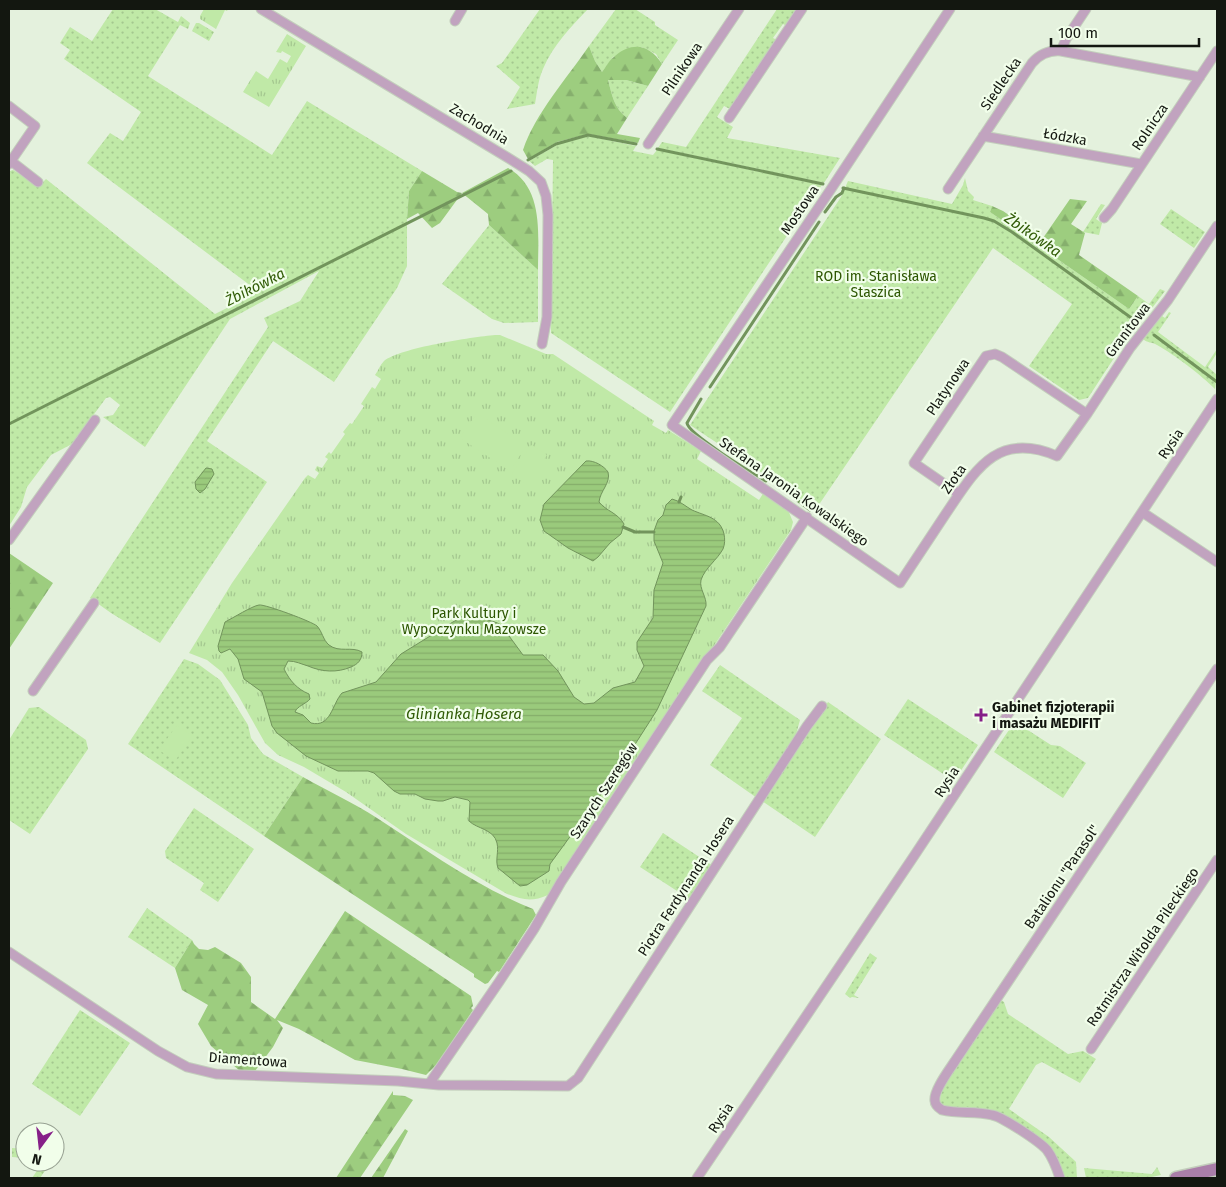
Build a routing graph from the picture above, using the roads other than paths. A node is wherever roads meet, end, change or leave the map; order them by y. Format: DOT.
graph roads {
  1 [pos="261,9"];
  2 [pos="462,9"];
  3 [pos="739,9"];
  4 [pos="802,9"];
  5 [pos="950,9"];
  6 [pos="1086,9"];
  7 [pos="454,21"];
  8 [pos="1061,51"];
  9 [pos="1217,51"];
  10 [pos="1200,77"];
  11 [pos="9,106"];
  12 [pos="729,118"];
  13 [pos="983,136"];
  14 [pos="648,144"];
  15 [pos="12,160"];
  16 [pos="1142,164"];
  17 [pos="38,182"];
  18 [pos="948,189"];
  19 [pos="1104,218"];
  20 [pos="1217,226"];
  21 [pos="542,344"];
  22 [pos="1217,399"];
  23 [pos="1087,414"];
  24 [pos="95,420"];
  25 [pos="672,426"];
  26 [pos="1062,450"];
  27 [pos="959,494"];
  28 [pos="1142,512"];
  29 [pos="807,517"];
  30 [pos="9,540"];
  31 [pos="1217,562"];
  32 [pos="900,583"];
  33 [pos="94,603"];
  34 [pos="1217,669"];
  35 [pos="33,691"];
  36 [pos="822,706"];
  37 [pos="1217,860"];
  38 [pos="9,952"];
  39 [pos="1091,1049"];
  40 [pos="574,1082"];
  41 [pos="429,1084"];
  42 [pos="1217,1169"];
  43 [pos="697,1178"];
  44 [pos="1060,1178"];
  45 [pos="1176,1178"];
  1 -- 21 [label="street, Zachodnia"];
  2 -- 7 [label="street"];
  3 -- 14 [label="street, Pilnikowa"];
  4 -- 12 [label="street"];
  5 -- 25 [label="street, Mostowa"];
  6 -- 8 [label="street"];
  8 -- 10 [label="street"];
  8 -- 13 [label="street, Siedlecka"];
  9 -- 10 [label="street, Rolnicza"];
  10 -- 16 [label="street, Rolnicza"];
  11 -- 15 [label="street"];
  13 -- 16 [label="street, Łódzka"];
  13 -- 18 [label="street, Siedlecka"];
  15 -- 17 [label="street"];
  16 -- 19 [label="street, Rolnicza"];
  20 -- 23 [label="street, Granitowa"];
  22 -- 28 [label="street, Rysia"];
  23 -- 26 [label="street, Granitowa"];
  23 -- 27 [label="street, Platynowa"];
  24 -- 30 [label="street"];
  25 -- 29 [label="street, Stefana Jaronia Kowalskiego"];
  26 -- 27 [label="street, Złota"];
  27 -- 32 [label="street, Złota"];
  28 -- 31 [label="street"];
  28 -- 43 [label="street, Rysia"];
  29 -- 32 [label="street, Stefana Jaronia Kowalskiego"];
  29 -- 41 [label="street, Szarych Szeregów"];
  33 -- 35 [label="street"];
  34 -- 44 [label="street, Batalionu \"Parasol\""];
  36 -- 40 [label="street, Piotra Ferdynanda Hosera"];
  37 -- 39 [label="street, Rotmistrza Witolda Pileckiego"];
  38 -- 41 [label="street, Diamentowa"];
  40 -- 41 [label="street, Diamentowa"];
  42 -- 45 [label="main road"];
}
